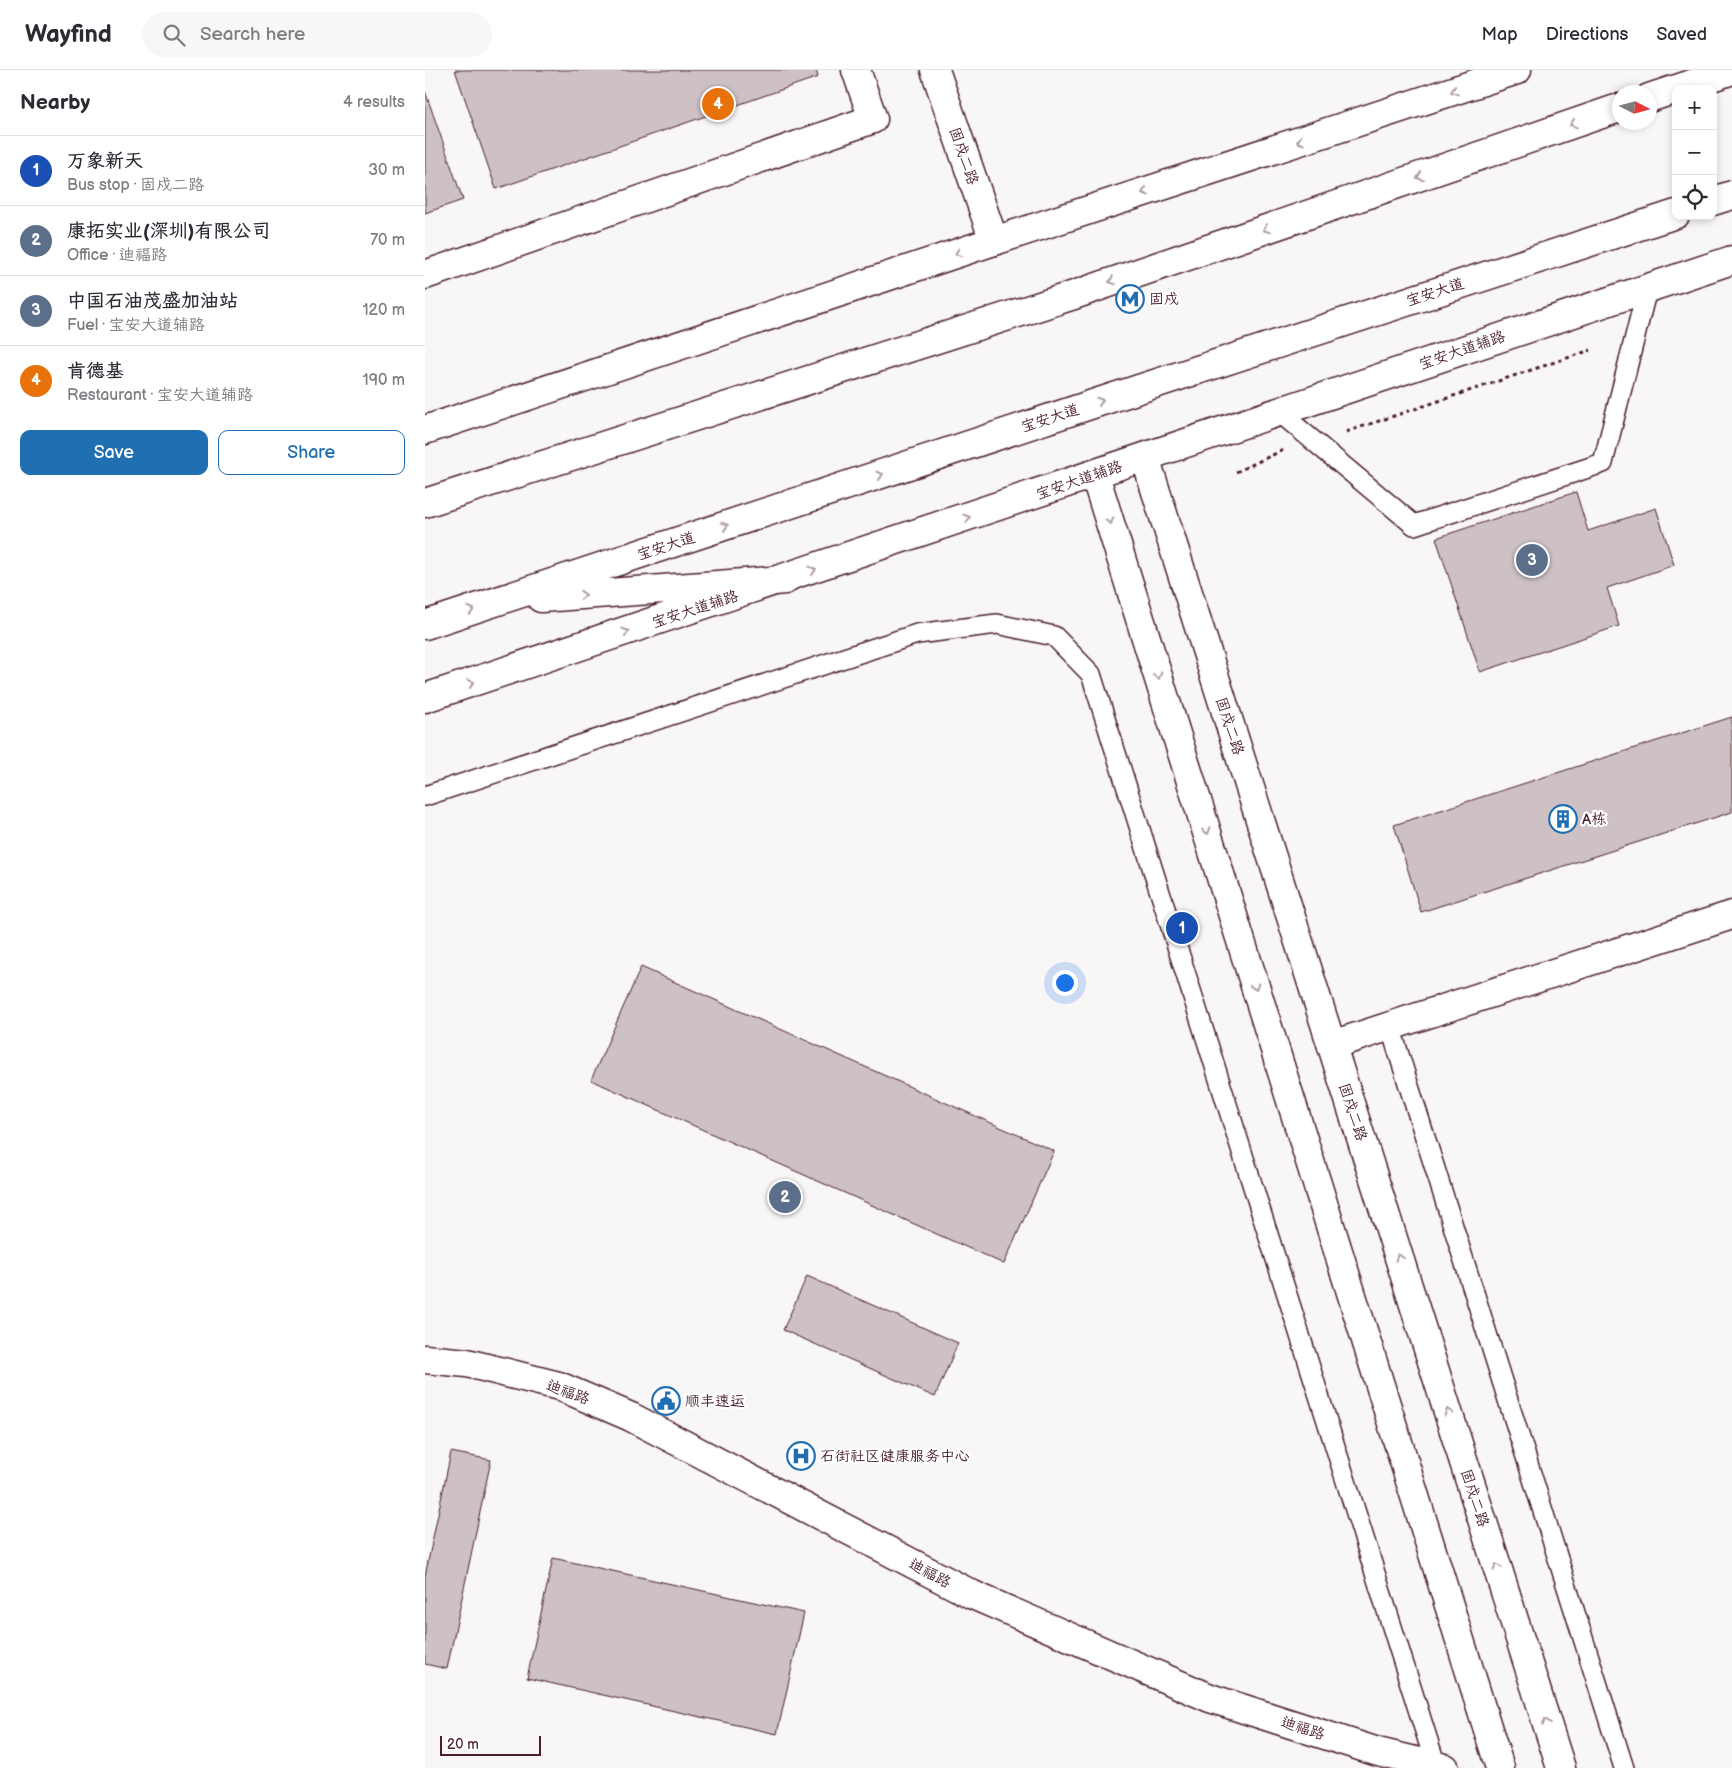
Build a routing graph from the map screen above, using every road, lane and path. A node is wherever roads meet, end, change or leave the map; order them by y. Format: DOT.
graph roads {
  1 [pos="856,70"];
  2 [pos="935,70"];
  3 [pos="1517,70"];
  4 [pos="1732,70"];
  5 [pos="1688,85"];
  6 [pos="1672,90"];
  7 [pos="1657,95"];
  8 [pos="1612,110"];
  9 [pos="1732,195"];
  10 [pos="1717,201"];
  11 [pos="1672,215"];
  12 [pos="994,241"];
  13 [pos="1732,260"];
  14 [pos="425,275"];
  15 [pos="1647,289"];
  16 [pos="1591,350"];
  17 [pos="1279,412"];
  18 [pos="425,430"];
  19 [pos="1346,432"];
  20 [pos="1286,448"];
  21 [pos="1145,457"];
  22 [pos="1236,472"];
  23 [pos="1095,475"];
  24 [pos="425,503"];
  25 [pos="785,580"];
  26 [pos="499,601"];
  27 [pos="425,625"];
  28 [pos="425,698"];
  29 [pos="425,796"];
  30 [pos="1732,914"];
  31 [pos="1390,1026"];
  32 [pos="1331,1045"];
  33 [pos="425,1359"];
  34 [pos="1440,1767"];
  35 [pos="1500,1768"];
  36 [pos="1561,1768"];
  37 [pos="1624,1768"];
  1 -- 14 [label="main road"];
  2 -- 12 [label="main road, 固戍二路"];
  3 -- 12 [label="main road, one-way"];
  4 -- 5 [label="main road"];
  6 -- 7 [label="main road"];
  8 -- 24 [label="main road, one-way"];
  9 -- 10 [label="main road"];
  26 -- 11 [label="main road, 宝安大道, one-way"];
  12 -- 18 [label="main road, one-way"];
  13 -- 15 [label="main road, 宝安大道辅路"];
  15 -- 17 [label="main road, 宝安大道辅路"];
  15 -- 17 [label="lane"];
  16 -- 19 [label="path"];
  17 -- 21 [label="main road, 宝安大道辅路"];
  20 -- 22 [label="path"];
  21 -- 23 [label="main road, 宝安大道辅路"];
  21 -- 32 [label="main road, 固戍二路"];
  25 -- 23 [label="main road, 宝安大道辅路, one-way"];
  23 -- 35 [label="main road, one-way"];
  26 -- 25 [label="main road, one-way"];
  28 -- 25 [label="main road, 宝安大道辅路, one-way"];
  27 -- 26 [label="main road, 宝安大道, one-way"];
  29 -- 34 [label="lane"];
  30 -- 31 [label="main road"];
  31 -- 32 [label="main road"];
  31 -- 37 [label="lane"];
  36 -- 32 [label="main road, 固戍二路, one-way"];
  33 -- 34 [label="main road, 迪福路"];
}
